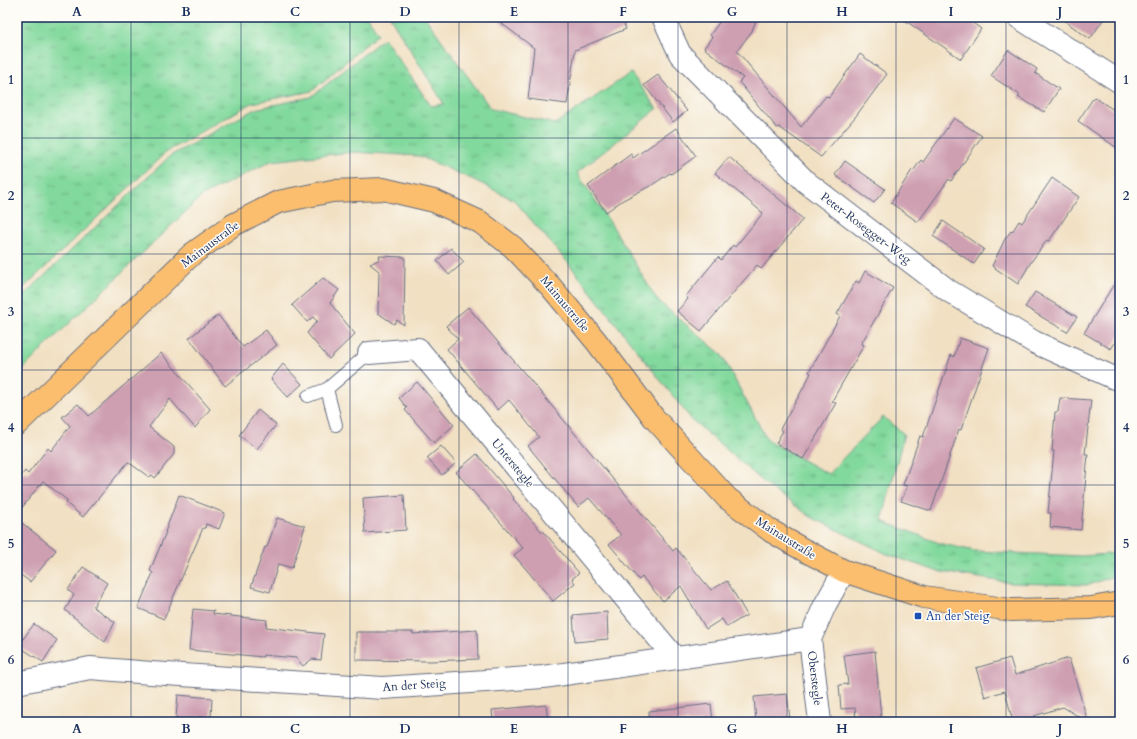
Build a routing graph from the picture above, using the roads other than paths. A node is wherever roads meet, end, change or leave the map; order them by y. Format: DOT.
graph roads {
  1 [pos="663,17"];
  2 [pos="1018,17"];
  3 [pos="1120,82"];
  4 [pos="369,353"];
  5 [pos="1120,379"];
  6 [pos="327,389"];
  7 [pos="308,396"];
  8 [pos="17,424"];
  9 [pos="336,424"];
  10 [pos="844,571"];
  11 [pos="1120,603"];
  12 [pos="810,639"];
  13 [pos="675,658"];
  14 [pos="17,683"];
  15 [pos="820,722"];
  1 -- 5 [label="street, Peter-Rosegger-Weg"];
  2 -- 3 [label="street"];
  4 -- 6 [label="lane, Unterstegle"];
  4 -- 13 [label="street, Unterstegle"];
  6 -- 7 [label="lane, Unterstegle"];
  6 -- 9 [label="lane"];
  8 -- 10 [label="main road, Mainaustraße"];
  10 -- 11 [label="main road, Mainaustraße"];
  10 -- 12 [label="street, Oberstegle"];
  12 -- 13 [label="street, An der Steig"];
  12 -- 15 [label="street, Oberstegle"];
  13 -- 14 [label="street, An der Steig"];
}
